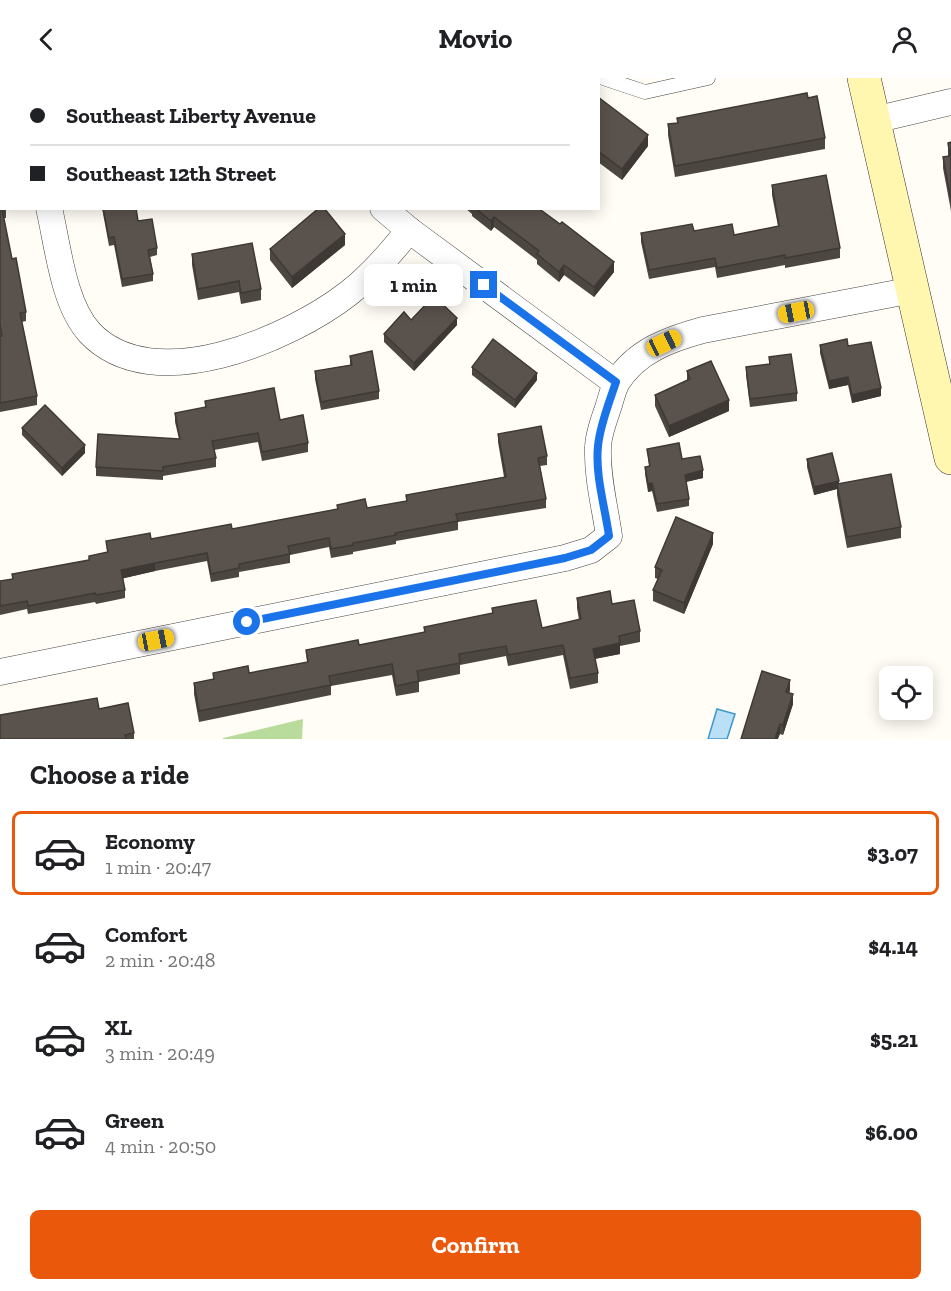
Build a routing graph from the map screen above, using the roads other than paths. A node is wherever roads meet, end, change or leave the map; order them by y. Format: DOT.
graph roads {
  1 [pos="603,78"];
  2 [pos="708,78"];
  3 [pos="864,78"];
  4 [pos="951,102"];
  5 [pos="873,120"];
  6 [pos="49,210"];
  7 [pos="385,210"];
  8 [pos="409,230"];
  9 [pos="913,290"];
  10 [pos="616,382"];
  11 [pos="944,390"];
  12 [pos="951,458"];
  13 [pos="0,672"];
  1 -- 2 [label="lane"];
  3 -- 5 [label="street"];
  4 -- 5 [label="street"];
  5 -- 9 [label="street"];
  6 -- 8 [label="street"];
  7 -- 8 [label="street"];
  8 -- 10 [label="street"];
  9 -- 10 [label="street"];
  9 -- 11 [label="street"];
  10 -- 13 [label="street"];
  11 -- 12 [label="street"];
}
